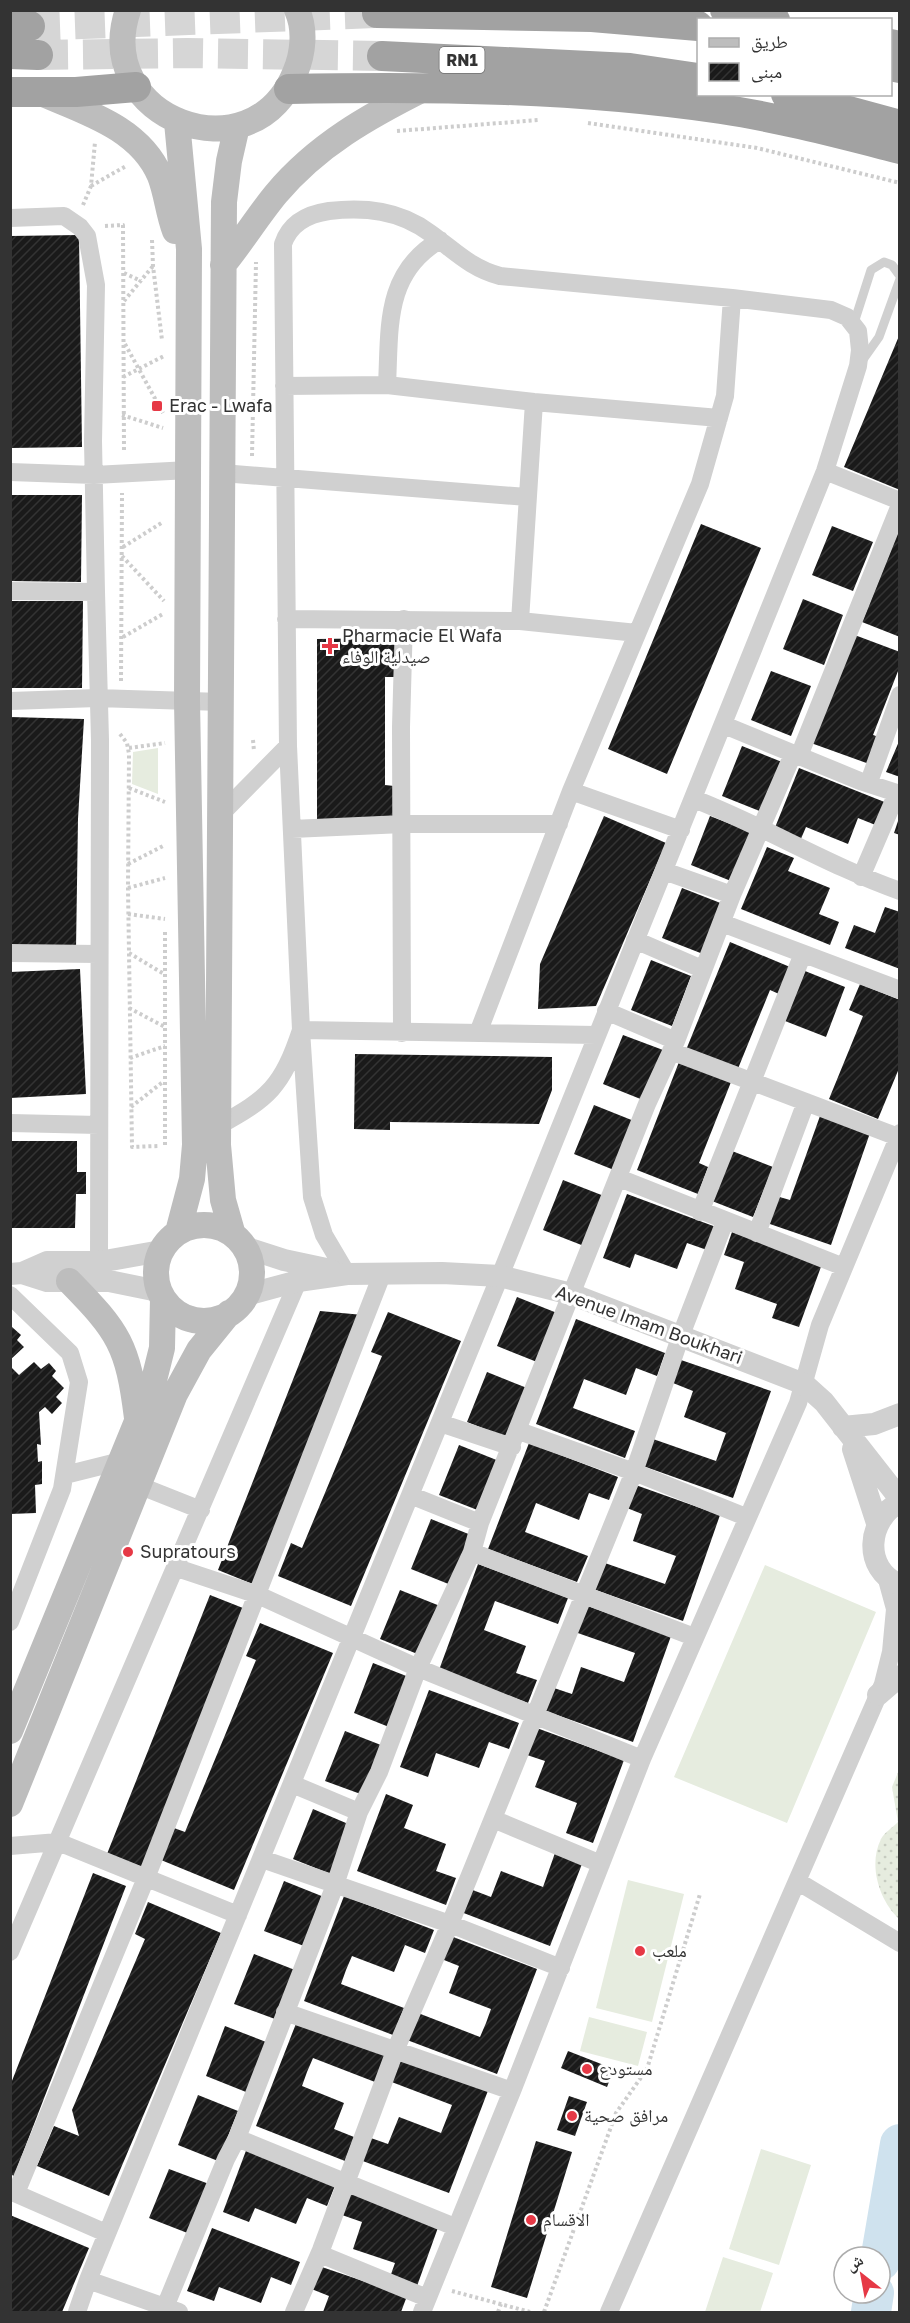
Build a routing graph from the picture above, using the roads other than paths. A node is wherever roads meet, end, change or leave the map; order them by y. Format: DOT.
graph roads {
  1 [pos="128,10"];
  2 [pos="297,10"];
  3 [pos="725,10"];
  4 [pos="377,13"];
  5 [pos="765,18"];
  6 [pos="697,26"];
  7 [pos="382,56"];
  8 [pos="697,78"];
  9 [pos="136,87"];
  10 [pos="428,87"];
  11 [pos="289,88"];
  12 [pos="10,92"];
  13 [pos="40,93"];
  14 [pos="793,96"];
  15 [pos="177,122"];
  16 [pos="900,125"];
  17 [pos="237,126"];
  18 [pos="900,149"];
  19 [pos="10,218"];
  20 [pos="440,240"];
  21 [pos="189,249"];
  22 [pos="223,265"];
  23 [pos="900,277"];
  24 [pos="732,298"];
  25 [pos="854,323"];
  26 [pos="858,366"];
  27 [pos="387,385"];
  28 [pos="284,386"];
  29 [pos="534,402"];
  30 [pos="719,418"];
  31 [pos="189,470"];
  32 [pos="825,471"];
  33 [pos="10,472"];
  34 [pos="222,473"];
  35 [pos="94,475"];
  36 [pos="286,477"];
  37 [pos="527,497"];
  38 [pos="900,501"];
  39 [pos="900,505"];
  40 [pos="10,591"];
  41 [pos="96,592"];
  42 [pos="404,619"];
  43 [pos="286,620"];
  44 [pos="520,621"];
  45 [pos="637,633"];
  46 [pos="900,695"];
  47 [pos="97,698"];
  48 [pos="10,701"];
  49 [pos="188,701"];
  50 [pos="221,702"];
  51 [pos="724,725"];
  52 [pos="288,746"];
  53 [pos="796,755"];
  54 [pos="869,782"];
  55 [pos="571,791"];
  56 [pos="898,794"];
  57 [pos="694,799"];
  58 [pos="220,815"];
  59 [pos="403,824"];
  60 [pos="559,824"];
  61 [pos="763,828"];
  62 [pos="292,829"];
  63 [pos="681,830"];
  64 [pos="664,871"];
  65 [pos="861,877"];
  66 [pos="900,891"];
  67 [pos="732,895"];
  68 [pos="722,923"];
  69 [pos="635,940"];
  70 [pos="10,953"];
  71 [pos="98,954"];
  72 [pos="802,956"];
  73 [pos="702,969"];
  74 [pos="900,990"];
  75 [pos="606,1011"];
  76 [pos="301,1030"];
  77 [pos="402,1033"];
  78 [pos="478,1033"];
  79 [pos="596,1035"];
  80 [pos="674,1046"];
  81 [pos="752,1082"];
  82 [pos="806,1102"];
  83 [pos="10,1123"];
  84 [pos="99,1125"];
  85 [pos="218,1126"];
  86 [pos="899,1135"];
  87 [pos="619,1178"];
  88 [pos="700,1212"];
  89 [pos="725,1221"];
  90 [pos="757,1233"];
  91 [pos="170,1241"];
  92 [pos="238,1241"];
  93 [pos="99,1262"];
  94 [pos="844,1267"];
  95 [pos="383,1272"];
  96 [pos="16,1273"];
  97 [pos="347,1274"];
  98 [pos="500,1276"];
  99 [pos="69,1281"];
  100 [pos="298,1281"];
  101 [pos="571,1294"];
  102 [pos="10,1295"];
  103 [pos="161,1295"];
  104 [pos="238,1304"];
  105 [pos="681,1335"];
  106 [pos="804,1384"];
  107 [pos="900,1413"];
  108 [pos="137,1421"];
  109 [pos="440,1423"];
  110 [pos="846,1430"];
  111 [pos="515,1439"];
  112 [pos="122,1461"];
  113 [pos="634,1472"];
  114 [pos="65,1475"];
  115 [pos="138,1485"];
  116 [pos="410,1495"];
  117 [pos="900,1500"];
  118 [pos="201,1510"];
  119 [pos="746,1517"];
  120 [pos="480,1523"];
  121 [pos="877,1523"];
  122 [pos="472,1552"];
  123 [pos="177,1568"];
  124 [pos="893,1580"];
  125 [pos="583,1594"];
  126 [pos="258,1595"];
  127 [pos="10,1622"];
  128 [pos="352,1636"];
  129 [pos="694,1637"];
  130 [pos="900,1662"];
  131 [pos="418,1668"];
  132 [pos="887,1685"];
  133 [pos="536,1715"];
  134 [pos="10,1731"];
  135 [pos="642,1759"];
  136 [pos="292,1784"];
  137 [pos="10,1804"];
  138 [pos="359,1812"];
  139 [pos="493,1819"];
  140 [pos="58,1842"];
  141 [pos="10,1846"];
  142 [pos="261,1859"];
  143 [pos="601,1864"];
  144 [pos="146,1878"];
  145 [pos="797,1881"];
  146 [pos="335,1885"];
  147 [pos="238,1915"];
  148 [pos="450,1924"];
  149 [pos="900,1943"];
  150 [pos="10,1952"];
  151 [pos="561,1968"];
  152 [pos="285,2012"];
  153 [pos="395,2051"];
  154 [pos="512,2091"];
  155 [pos="237,2138"];
  156 [pos="346,2181"];
  157 [pos="13,2192"];
  158 [pos="455,2227"];
  159 [pos="106,2233"];
  160 [pos="320,2254"];
  161 [pos="88,2280"];
  162 [pos="427,2299"];
  163 [pos="172,2310"];
  164 [pos="77,2313"];
  165 [pos="294,2313"];
  166 [pos="609,2313"];
  1 -- 9 [label="main road"];
  2 -- 11 [label="main road"];
  3 -- 5 [label="highway"];
  4 -- 6 [label="highway"];
  7 -- 8 [label="highway, RN1"];
  9 -- 13 [label="highway"];
  9 -- 15 [label="main road"];
  10 -- 11 [label="highway"];
  10 -- 18 [label="highway"];
  10 -- 22 [label="main road"];
  11 -- 17 [label="main road"];
  12 -- 13 [label="highway"];
  13 -- 21 [label="main road"];
  14 -- 16 [label="highway"];
  15 -- 17 [label="main road"];
  15 -- 21 [label="main road"];
  17 -- 22 [label="main road"];
  19 -- 35 [label="street"];
  20 -- 24 [label="street"];
  20 -- 27 [label="street"];
  20 -- 28 [label="street"];
  21 -- 31 [label="main road"];
  22 -- 34 [label="main road"];
  23 -- 25 [label="lane"];
  23 -- 26 [label="lane"];
  24 -- 25 [label="street"];
  24 -- 30 [label="street"];
  25 -- 26 [label="street"];
  26 -- 32 [label="street"];
  27 -- 28 [label="street"];
  27 -- 29 [label="street"];
  28 -- 36 [label="street"];
  29 -- 30 [label="street"];
  29 -- 37 [label="street"];
  30 -- 45 [label="street"];
  31 -- 35 [label="street"];
  31 -- 49 [label="main road"];
  32 -- 38 [label="street"];
  32 -- 51 [label="street"];
  33 -- 35 [label="street"];
  34 -- 36 [label="street"];
  34 -- 50 [label="main road"];
  35 -- 41 [label="street"];
  36 -- 37 [label="street"];
  36 -- 43 [label="street"];
  37 -- 44 [label="street"];
  39 -- 53 [label="street"];
  40 -- 41 [label="street"];
  41 -- 47 [label="street"];
  42 -- 43 [label="street"];
  42 -- 44 [label="street"];
  42 -- 59 [label="street"];
  43 -- 52 [label="street"];
  44 -- 45 [label="street"];
  45 -- 55 [label="street"];
  46 -- 54 [label="street"];
  47 -- 48 [label="street"];
  47 -- 49 [label="street"];
  47 -- 71 [label="street"];
  49 -- 50 [label="street"];
  49 -- 91 [label="main road"];
  50 -- 58 [label="main road"];
  51 -- 53 [label="street"];
  51 -- 57 [label="street"];
  52 -- 58 [label="street"];
  52 -- 62 [label="street"];
  53 -- 54 [label="street"];
  53 -- 61 [label="street"];
  54 -- 56 [label="street"];
  55 -- 60 [label="street"];
  55 -- 63 [label="street"];
  56 -- 65 [label="street"];
  57 -- 61 [label="street"];
  57 -- 63 [label="street"];
  58 -- 85 [label="main road"];
  59 -- 60 [label="street"];
  59 -- 62 [label="street"];
  59 -- 77 [label="street"];
  60 -- 78 [label="street"];
  61 -- 65 [label="street"];
  61 -- 67 [label="street"];
  62 -- 76 [label="street"];
  63 -- 64 [label="street"];
  64 -- 67 [label="street"];
  64 -- 69 [label="street"];
  65 -- 66 [label="street"];
  67 -- 68 [label="street"];
  68 -- 72 [label="street"];
  68 -- 73 [label="street"];
  69 -- 73 [label="street"];
  69 -- 75 [label="street"];
  70 -- 71 [label="street"];
  71 -- 84 [label="street"];
  72 -- 74 [label="street"];
  72 -- 81 [label="street"];
  73 -- 80 [label="street"];
  75 -- 79 [label="street"];
  75 -- 80 [label="street"];
  76 -- 77 [label="street"];
  76 -- 85 [label="street"];
  76 -- 97 [label="street"];
  77 -- 78 [label="street"];
  78 -- 79 [label="street"];
  79 -- 98 [label="street"];
  80 -- 81 [label="street"];
  80 -- 87 [label="street"];
  81 -- 82 [label="street"];
  81 -- 88 [label="street"];
  82 -- 86 [label="street"];
  82 -- 90 [label="street"];
  83 -- 84 [label="street"];
  84 -- 93 [label="street"];
  85 -- 92 [label="main road"];
  86 -- 94 [label="street"];
  87 -- 88 [label="street"];
  87 -- 101 [label="street"];
  88 -- 89 [label="street"];
  89 -- 90 [label="street"];
  89 -- 105 [label="street"];
  90 -- 94 [label="street"];
  91 -- 92 [label="main road"];
  91 -- 93 [label="street"];
  91 -- 103 [label="main road"];
  92 -- 97 [label="street, Avenue Imam Boukhari"];
  92 -- 104 [label="main road"];
  93 -- 96 [label="street"];
  94 -- 106 [label="street"];
  95 -- 97 [label="street, Avenue Imam Boukhari"];
  95 -- 98 [label="street, Avenue Imam Boukhari"];
  95 -- 126 [label="street"];
  96 -- 99 [label="street"];
  97 -- 100 [label="street, Avenue Imam Boukhari"];
  98 -- 101 [label="street, Avenue Imam Boukhari"];
  98 -- 109 [label="street"];
  99 -- 103 [label="street"];
  99 -- 108 [label="main road"];
  100 -- 104 [label="street, Avenue Imam Boukhari"];
  100 -- 118 [label="street"];
  101 -- 105 [label="street, Avenue Imam Boukhari"];
  101 -- 111 [label="street"];
  102 -- 114 [label="street"];
  103 -- 104 [label="main road"];
  103 -- 108 [label="main road"];
  104 -- 115 [label="main road"];
  105 -- 106 [label="street, Avenue Imam Boukhari"];
  105 -- 113 [label="street"];
  106 -- 110 [label="street"];
  106 -- 119 [label="street"];
  107 -- 110 [label="street"];
  108 -- 112 [label="main road"];
  109 -- 111 [label="street"];
  109 -- 116 [label="street"];
  110 -- 117 [label="street"];
  110 -- 121 [label="street"];
  111 -- 113 [label="street"];
  111 -- 120 [label="street"];
  112 -- 114 [label="street"];
  112 -- 134 [label="main road"];
  113 -- 119 [label="street"];
  113 -- 125 [label="street"];
  114 -- 127 [label="street"];
  115 -- 118 [label="street"];
  115 -- 137 [label="main road"];
  116 -- 120 [label="street"];
  116 -- 128 [label="street"];
  117 -- 121 [label="street"];
  118 -- 123 [label="street"];
  119 -- 129 [label="street"];
  120 -- 122 [label="street"];
  121 -- 124 [label="street"];
  122 -- 125 [label="street"];
  122 -- 131 [label="street"];
  123 -- 126 [label="street"];
  123 -- 140 [label="street"];
  124 -- 132 [label="street"];
  125 -- 129 [label="street"];
  125 -- 133 [label="street"];
  126 -- 128 [label="street"];
  126 -- 144 [label="street"];
  128 -- 131 [label="street"];
  128 -- 136 [label="street"];
  129 -- 135 [label="street"];
  130 -- 132 [label="street"];
  131 -- 133 [label="street"];
  131 -- 138 [label="street"];
  132 -- 145 [label="street"];
  133 -- 135 [label="street"];
  133 -- 139 [label="street"];
  135 -- 143 [label="street"];
  136 -- 138 [label="street"];
  136 -- 142 [label="street"];
  138 -- 146 [label="street"];
  139 -- 143 [label="street"];
  139 -- 148 [label="street"];
  140 -- 141 [label="street"];
  140 -- 144 [label="street"];
  140 -- 150 [label="street"];
  142 -- 146 [label="street"];
  142 -- 147 [label="street"];
  143 -- 151 [label="street"];
  144 -- 147 [label="street"];
  144 -- 157 [label="street"];
  145 -- 149 [label="street"];
  145 -- 166 [label="street"];
  146 -- 148 [label="street"];
  146 -- 152 [label="street"];
  147 -- 159 [label="street"];
  148 -- 151 [label="street"];
  148 -- 153 [label="street"];
  151 -- 154 [label="street"];
  152 -- 153 [label="street"];
  152 -- 155 [label="street"];
  153 -- 154 [label="street"];
  153 -- 156 [label="street"];
  154 -- 158 [label="street"];
  155 -- 156 [label="street"];
  155 -- 163 [label="street"];
  156 -- 158 [label="street"];
  156 -- 160 [label="street"];
  157 -- 159 [label="street"];
  158 -- 162 [label="street"];
  159 -- 161 [label="street"];
  160 -- 162 [label="street"];
  160 -- 165 [label="street"];
  161 -- 163 [label="street"];
  161 -- 164 [label="street"];
}
